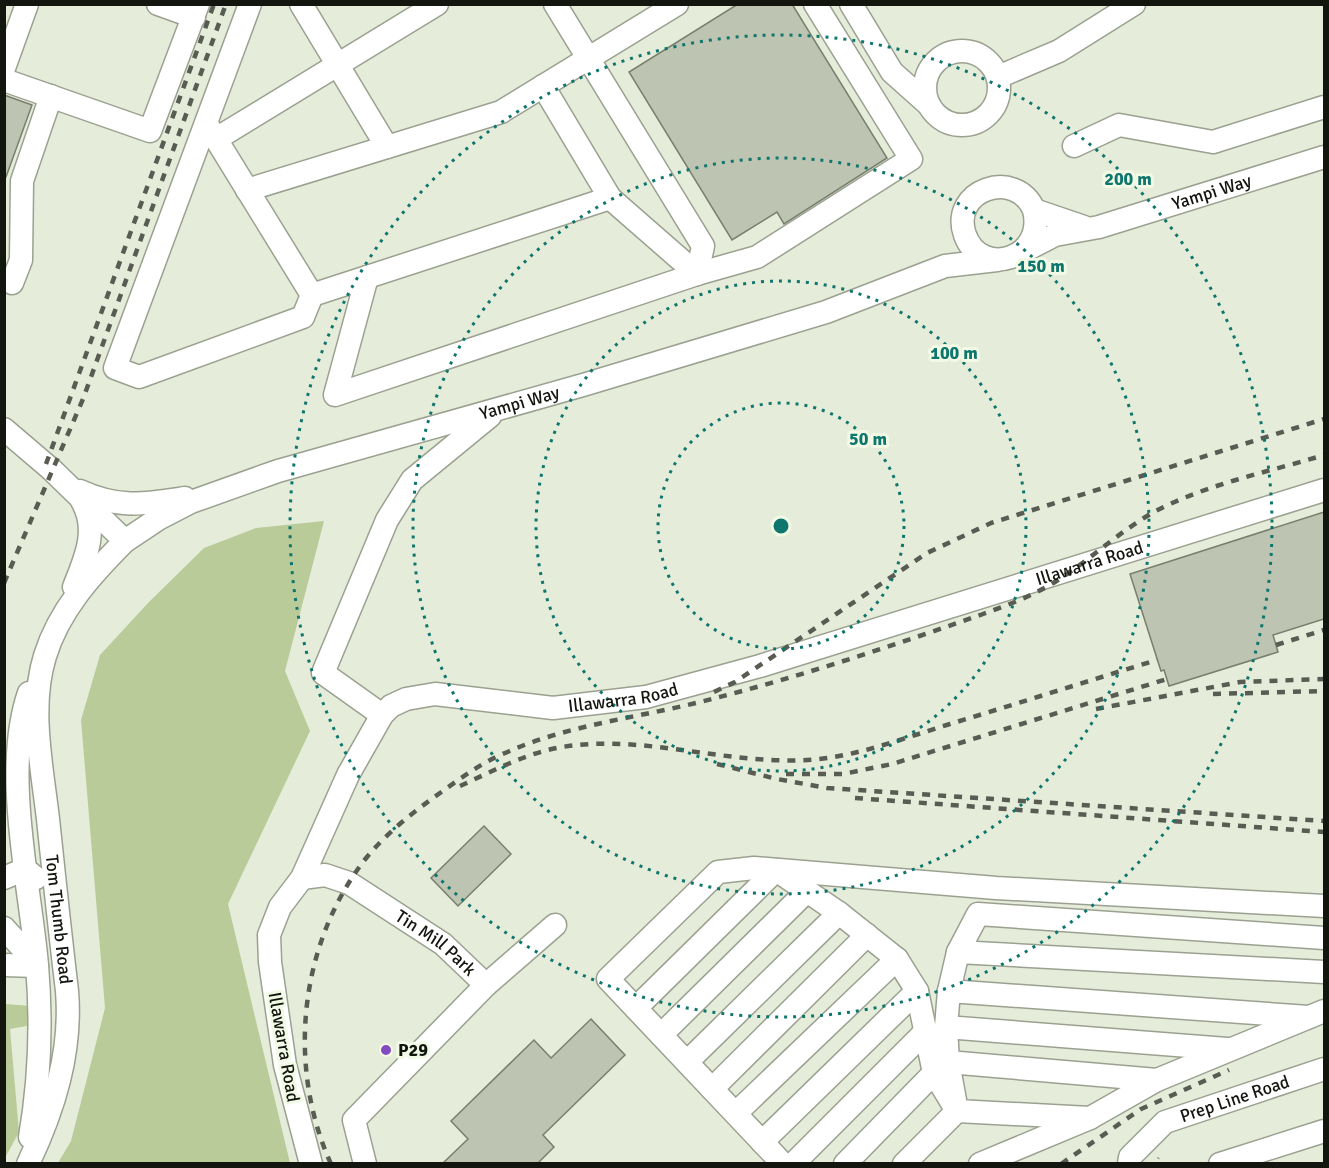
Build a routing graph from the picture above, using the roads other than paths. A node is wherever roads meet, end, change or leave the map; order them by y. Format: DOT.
graph roads {
  1 [pos="27,4"];
  2 [pos="158,4"];
  3 [pos="250,4"];
  4 [pos="300,4"];
  5 [pos="436,4"];
  6 [pos="555,4"];
  7 [pos="677,4"];
  8 [pos="815,4"];
  9 [pos="851,4"];
  10 [pos="1134,4"];
  11 [pos="196,11"];
  12 [pos="588,59"];
  13 [pos="337,65"];
  14 [pos="4,68"];
  15 [pos="998,77"];
  16 [pos="4,80"];
  17 [pos="543,86"];
  18 [pos="51,96"];
  19 [pos="929,105"];
  20 [pos="1324,107"];
  21 [pos="212,132"];
  22 [pos="1074,146"];
  23 [pos="387,147"];
  24 [pos="1324,157"];
  25 [pos="248,190"];
  26 [pos="610,198"];
  27 [pos="965,210"];
  28 [pos="1034,210"];
  29 [pos="1099,227"];
  30 [pos="1020,254"];
  31 [pos="13,257"];
  32 [pos="997,260"];
  33 [pos="697,274"];
  34 [pos="921,276"];
  35 [pos="367,277"];
  36 [pos="12,283"];
  37 [pos="312,295"];
  38 [pos="498,410"];
  39 [pos="4,429"];
  40 [pos="1324,490"];
  41 [pos="74,491"];
  42 [pos="211,494"];
  43 [pos="125,541"];
  44 [pos="62,619"];
  45 [pos="42,668"];
  46 [pos="382,715"];
  47 [pos="776,870"];
  48 [pos="15,874"];
  49 [pos="302,878"];
  50 [pos="996,888"];
  51 [pos="807,891"];
  52 [pos="1324,906"];
  53 [pos="839,913"];
  54 [pos="978,914"];
  55 [pos="555,925"];
  56 [pos="4,928"];
  57 [pos="867,935"];
  58 [pos="1324,938"];
  59 [pos="63,952"];
  60 [pos="958,952"];
  61 [pos="897,959"];
  62 [pos="4,965"];
  63 [pos="37,966"];
  64 [pos="1324,972"];
  65 [pos="486,985"];
  66 [pos="917,991"];
  67 [pos="949,991"];
  68 [pos="636,1008"];
  69 [pos="1317,1014"];
  70 [pos="936,1030"];
  71 [pos="661,1035"];
  72 [pos="1231,1050"];
  73 [pos="687,1062"];
  74 [pos="941,1068"];
  75 [pos="1324,1069"];
  76 [pos="1157,1080"];
  77 [pos="712,1089"];
  78 [pos="957,1111"];
  79 [pos="736,1113"];
  80 [pos="1090,1118"];
  81 [pos="1324,1131"];
  82 [pos="762,1142"];
  83 [pos="27,1164"];
  84 [pos="311,1164"];
  85 [pos="365,1164"];
  86 [pos="783,1164"];
  87 [pos="793,1164"];
  88 [pos="845,1164"];
  89 [pos="904,1164"];
  90 [pos="980,1164"];
  91 [pos="1129,1164"];
  92 [pos="1220,1164"];
  1 -- 14 [label="street"];
  2 -- 11 [label="street"];
  3 -- 21 [label="street"];
  4 -- 13 [label="street"];
  5 -- 13 [label="street"];
  6 -- 12 [label="street"];
  7 -- 12 [label="street"];
  8 -- 33 [label="street"];
  9 -- 19 [label="street"];
  10 -- 15 [label="street"];
  11 -- 18 [label="street"];
  12 -- 17 [label="street"];
  12 -- 33 [label="street"];
  13 -- 21 [label="street"];
  13 -- 23 [label="street"];
  15 -- 19 [label="street"];
  15 -- 19 [label="street"];
  16 -- 18 [label="street"];
  17 -- 23 [label="street"];
  17 -- 26 [label="street"];
  18 -- 31 [label="street"];
  20 -- 22 [label="street"];
  21 -- 25 [label="street"];
  21 -- 37 [label="street"];
  23 -- 25 [label="street"];
  24 -- 29 [label="street, Yampi Way"];
  25 -- 37 [label="street"];
  26 -- 33 [label="street"];
  26 -- 35 [label="street"];
  27 -- 28 [label="street, Yampi Way"];
  27 -- 32 [label="street"];
  27 -- 34 [label="street, Yampi Way"];
  28 -- 29 [label="street, Yampi Way"];
  28 -- 30 [label="street"];
  29 -- 30 [label="street, Yampi Way"];
  30 -- 32 [label="street, Yampi Way"];
  31 -- 36 [label="street"];
  32 -- 34 [label="street, Yampi Way"];
  33 -- 35 [label="street"];
  34 -- 38 [label="street, Yampi Way"];
  35 -- 37 [label="street"];
  38 -- 42 [label="street, Yampi Way"];
  38 -- 46 [label="street"];
  39 -- 41 [label="street"];
  40 -- 46 [label="street, Illawarra Road"];
  41 -- 42 [label="street"];
  41 -- 43 [label="street"];
  41 -- 44 [label="street"];
  42 -- 43 [label="street, Yampi Way"];
  43 -- 44 [label="street, Tom Thumb Road"];
  44 -- 45 [label="street, Tom Thumb Road"];
  45 -- 48 [label="street, Tom Thumb Road"];
  45 -- 59 [label="street, Tom Thumb Road"];
  46 -- 49 [label="street, Illawarra Road"];
  47 -- 50 [label="street"];
  47 -- 51 [label="street"];
  47 -- 68 [label="street"];
  47 -- 68 [label="street"];
  48 -- 59 [label="street"];
  48 -- 63 [label="street, Tom Thumb Road"];
  49 -- 65 [label="street, Tin Mill Park"];
  49 -- 84 [label="street, Illawarra Road"];
  50 -- 52 [label="street"];
  50 -- 54 [label="street"];
  51 -- 53 [label="street"];
  51 -- 71 [label="street"];
  53 -- 57 [label="street"];
  53 -- 73 [label="street"];
  54 -- 58 [label="street"];
  54 -- 60 [label="street"];
  55 -- 65 [label="street, Tin Mill Park"];
  56 -- 63 [label="street"];
  57 -- 61 [label="street"];
  57 -- 77 [label="street"];
  59 -- 83 [label="street, Tom Thumb Road"];
  60 -- 64 [label="street"];
  60 -- 67 [label="street"];
  61 -- 66 [label="street"];
  61 -- 79 [label="street"];
  62 -- 63 [label="street"];
  63 -- 83 [label="street, Tom Thumb Road"];
  65 -- 85 [label="street"];
  66 -- 70 [label="street"];
  66 -- 82 [label="street"];
  67 -- 69 [label="street"];
  67 -- 70 [label="street"];
  68 -- 71 [label="street"];
  69 -- 72 [label="street"];
  70 -- 72 [label="street"];
  70 -- 74 [label="street"];
  70 -- 87 [label="street"];
  71 -- 73 [label="street"];
  72 -- 76 [label="street"];
  73 -- 77 [label="street"];
  74 -- 76 [label="street"];
  74 -- 78 [label="street"];
  74 -- 88 [label="street"];
  75 -- 91 [label="street, Prep Line Road"];
  76 -- 80 [label="street"];
  77 -- 79 [label="street"];
  78 -- 80 [label="street"];
  78 -- 89 [label="street"];
  79 -- 82 [label="street"];
  80 -- 90 [label="street"];
  81 -- 92 [label="street"];
  82 -- 86 [label="street"];
}
